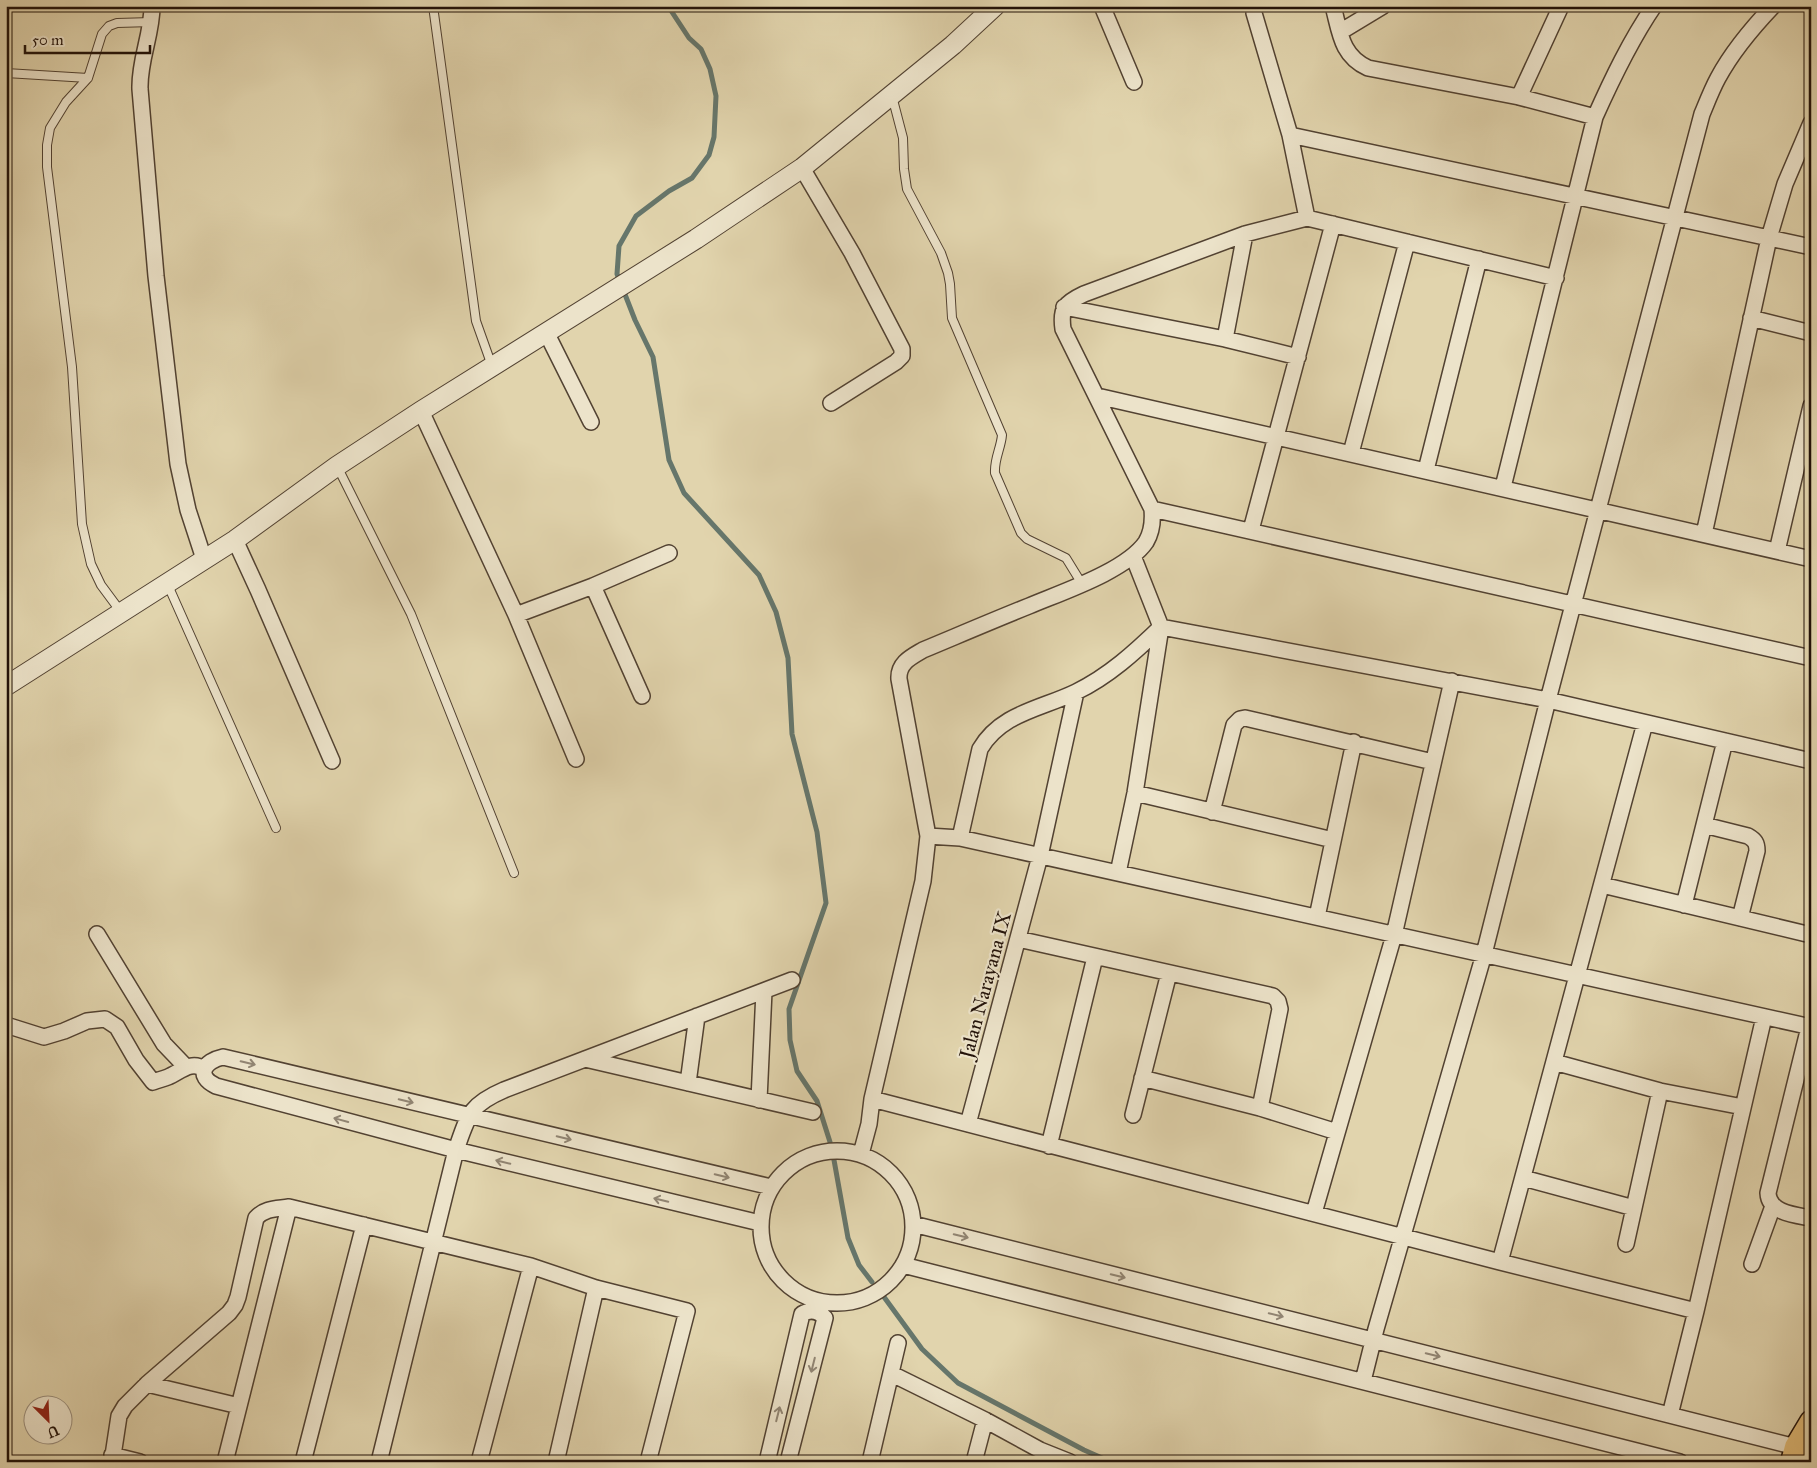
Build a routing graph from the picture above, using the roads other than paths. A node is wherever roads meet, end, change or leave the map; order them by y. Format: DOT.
graph roads {
  1 [pos="152,6"];
  2 [pos="433,6"];
  3 [pos="995,6"];
  4 [pos="1102,6"];
  5 [pos="1254,6"];
  6 [pos="1333,6"];
  7 [pos="1383,6"];
  8 [pos="1560,6"];
  9 [pos="1654,6"];
  10 [pos="1773,6"];
  11 [pos="152,22"];
  12 [pos="1340,32"];
  13 [pos="6,73"];
  14 [pos="88,78"];
  15 [pos="1134,82"];
  16 [pos="892,95"];
  17 [pos="1519,97"];
  18 [pos="1595,117"];
  19 [pos="1811,123"];
  20 [pos="1290,134"];
  21 [pos="802,168"];
  22 [pos="1576,196"];
  23 [pos="1674,217"];
  24 [pos="1307,218"];
  25 [pos="1333,224"];
  26 [pos="1245,234"];
  27 [pos="1769,238"];
  28 [pos="1407,242"];
  29 [pos="1811,247"];
  30 [pos="1479,260"];
  31 [pos="1556,278"];
  32 [pos="1064,308"];
  33 [pos="1751,318"];
  34 [pos="546,332"];
  35 [pos="1811,332"];
  36 [pos="1225,339"];
  37 [pos="1298,357"];
  38 [pos="492,366"];
  39 [pos="1097,396"];
  40 [pos="831,403"];
  41 [pos="1811,406"];
  42 [pos="421,411"];
  43 [pos="591,422"];
  44 [pos="1276,436"];
  45 [pos="1351,453"];
  46 [pos="338,466"];
  47 [pos="1426,470"];
  48 [pos="1503,487"];
  49 [pos="1152,509"];
  50 [pos="1599,509"];
  51 [pos="1251,530"];
  52 [pos="1704,534"];
  53 [pos="235,540"];
  54 [pos="1778,551"];
  55 [pos="669,553"];
  56 [pos="1133,556"];
  57 [pos="204,559"];
  58 [pos="1811,559"];
  59 [pos="166,583"];
  60 [pos="1082,584"];
  61 [pos="593,586"];
  62 [pos="1574,604"];
  63 [pos="121,612"];
  64 [pos="516,615"];
  65 [pos="1161,628"];
  66 [pos="1811,658"];
  67 [pos="1452,681"];
  68 [pos="6,686"];
  69 [pos="1076,692"];
  70 [pos="642,696"];
  71 [pos="1548,700"];
  72 [pos="1646,723"];
  73 [pos="1725,741"];
  74 [pos="1354,742"];
  75 [pos="576,759"];
  76 [pos="332,761"];
  77 [pos="1811,761"];
  78 [pos="1434,762"];
  79 [pos="1135,793"];
  80 [pos="1212,812"];
  81 [pos="1704,825"];
  82 [pos="276,828"];
  83 [pos="928,836"];
  84 [pos="960,838"];
  85 [pos="1333,840"];
  86 [pos="1040,856"];
  87 [pos="1118,873"];
  88 [pos="514,874"];
  89 [pos="1602,885"];
  90 [pos="1684,904"];
  91 [pos="1317,918"];
  92 [pos="1740,918"];
  93 [pos="97,934"];
  94 [pos="1394,934"];
  95 [pos="1811,935"];
  96 [pos="1018,939"];
  97 [pos="1484,954"];
  98 [pos="1095,957"];
  99 [pos="1169,973"];
  100 [pos="1578,975"];
  101 [pos="792,980"];
  102 [pos="764,991"];
  103 [pos="697,1016"];
  104 [pos="1764,1018"];
  105 [pos="6,1025"];
  106 [pos="1810,1027"];
  107 [pos="585,1060"];
  108 [pos="1554,1062"];
  109 [pos="186,1067"];
  110 [pos="204,1069"];
  111 [pos="1142,1078"];
  112 [pos="688,1083"];
  113 [pos="1660,1090"];
  114 [pos="872,1099"];
  115 [pos="760,1100"];
  116 [pos="1742,1107"];
  117 [pos="1260,1108"];
  118 [pos="813,1112"];
  119 [pos="1133,1115"];
  120 [pos="468,1116"];
  121 [pos="968,1124"];
  122 [pos="1337,1132"];
  123 [pos="1048,1146"];
  124 [pos="456,1150"];
  125 [pos="861,1154"];
  126 [pos="1523,1178"];
  127 [pos="771,1187"];
  128 [pos="1773,1206"];
  129 [pos="289,1207"];
  130 [pos="1634,1208"];
  131 [pos="1314,1213"];
  132 [pos="1811,1218"];
  133 [pos="760,1223"];
  134 [pos="913,1224"];
  135 [pos="364,1225"];
  136 [pos="1402,1236"];
  137 [pos="433,1241"];
  138 [pos="1626,1244"];
  139 [pos="1500,1262"];
  140 [pos="1752,1264"];
  141 [pos="903,1265"];
  142 [pos="531,1266"];
  143 [pos="596,1288"];
  144 [pos="1696,1311"];
  145 [pos="1373,1340"];
  146 [pos="898,1343"];
  147 [pos="892,1374"];
  148 [pos="1363,1381"];
  149 [pos="147,1384"];
  150 [pos="239,1406"];
  151 [pos="1670,1415"];
  152 [pos="985,1420"];
  153 [pos="1811,1422"];
  154 [pos="1794,1454"];
  155 [pos="1038,1456"];
  156 [pos="112,1458"];
  157 [pos="1664,1460"];
  158 [pos="140,1462"];
  159 [pos="225,1462"];
  160 [pos="304,1462"];
  161 [pos="379,1462"];
  162 [pos="480,1462"];
  163 [pos="556,1462"];
  164 [pos="648,1462"];
  165 [pos="766,1462"];
  166 [pos="788,1462"];
  167 [pos="870,1462"];
  168 [pos="974,1462"];
  169 [pos="1070,1462"];
  170 [pos="1680,1462"];
  1 -- 11 [label="street"];
  2 -- 38 [label="lane"];
  3 -- 16 [label="street"];
  4 -- 15 [label="street"];
  5 -- 20 [label="street"];
  6 -- 12 [label="street"];
  7 -- 12 [label="street"];
  8 -- 17 [label="street"];
  9 -- 18 [label="street"];
  10 -- 23 [label="street"];
  11 -- 14 [label="lane"];
  11 -- 57 [label="street"];
  12 -- 17 [label="street"];
  13 -- 14 [label="lane"];
  14 -- 63 [label="lane"];
  16 -- 21 [label="street"];
  16 -- 60 [label="lane"];
  17 -- 18 [label="street"];
  18 -- 22 [label="street"];
  19 -- 27 [label="street"];
  20 -- 22 [label="street"];
  20 -- 24 [label="street"];
  21 -- 34 [label="street"];
  21 -- 40 [label="street"];
  22 -- 23 [label="street"];
  22 -- 31 [label="street"];
  23 -- 27 [label="street"];
  23 -- 50 [label="street"];
  24 -- 25 [label="street"];
  24 -- 26 [label="street"];
  25 -- 28 [label="street"];
  25 -- 37 [label="street"];
  26 -- 32 [label="street"];
  26 -- 36 [label="street"];
  27 -- 29 [label="street"];
  27 -- 33 [label="street"];
  28 -- 30 [label="street"];
  28 -- 45 [label="street"];
  30 -- 31 [label="street"];
  30 -- 47 [label="street"];
  31 -- 48 [label="street"];
  32 -- 36 [label="street"];
  32 -- 39 [label="street"];
  33 -- 35 [label="street"];
  33 -- 52 [label="street"];
  34 -- 38 [label="street"];
  34 -- 43 [label="street"];
  36 -- 37 [label="street"];
  37 -- 44 [label="street"];
  38 -- 42 [label="street"];
  39 -- 44 [label="street"];
  39 -- 49 [label="street"];
  41 -- 54 [label="street"];
  42 -- 46 [label="street"];
  42 -- 64 [label="street"];
  44 -- 45 [label="street"];
  44 -- 51 [label="street"];
  45 -- 47 [label="street"];
  46 -- 53 [label="street"];
  46 -- 88 [label="lane"];
  47 -- 48 [label="street"];
  48 -- 50 [label="street"];
  49 -- 51 [label="street"];
  49 -- 56 [label="street"];
  50 -- 52 [label="street"];
  50 -- 62 [label="street"];
  51 -- 62 [label="street"];
  52 -- 54 [label="street"];
  53 -- 57 [label="street"];
  53 -- 76 [label="street"];
  54 -- 58 [label="street"];
  55 -- 61 [label="street"];
  56 -- 60 [label="street"];
  56 -- 65 [label="street"];
  57 -- 59 [label="street"];
  59 -- 63 [label="street"];
  59 -- 82 [label="lane"];
  60 -- 83 [label="street"];
  61 -- 64 [label="street"];
  61 -- 70 [label="street"];
  62 -- 66 [label="street"];
  62 -- 71 [label="street"];
  63 -- 68 [label="street"];
  64 -- 75 [label="street"];
  65 -- 67 [label="street"];
  65 -- 69 [label="street"];
  65 -- 79 [label="street"];
  67 -- 71 [label="street"];
  67 -- 78 [label="street"];
  69 -- 84 [label="street"];
  69 -- 86 [label="street, Jalan Narayana IX"];
  71 -- 72 [label="street"];
  71 -- 97 [label="street"];
  72 -- 73 [label="street"];
  72 -- 89 [label="street"];
  73 -- 77 [label="street"];
  73 -- 81 [label="street"];
  74 -- 78 [label="street"];
  74 -- 80 [label="street"];
  74 -- 85 [label="street"];
  78 -- 94 [label="street"];
  79 -- 80 [label="street"];
  79 -- 87 [label="street"];
  80 -- 85 [label="street"];
  81 -- 90 [label="street"];
  81 -- 92 [label="street"];
  83 -- 84 [label="street"];
  83 -- 114 [label="street"];
  84 -- 86 [label="street"];
  85 -- 91 [label="street"];
  86 -- 87 [label="street"];
  86 -- 96 [label="street, Jalan Narayana IX"];
  87 -- 91 [label="street"];
  89 -- 90 [label="street"];
  89 -- 100 [label="street"];
  90 -- 92 [label="street"];
  91 -- 94 [label="street"];
  92 -- 95 [label="street"];
  93 -- 109 [label="street"];
  94 -- 97 [label="street"];
  94 -- 122 [label="street"];
  96 -- 98 [label="street"];
  96 -- 121 [label="street, Jalan Narayana IX"];
  97 -- 100 [label="street"];
  97 -- 136 [label="street"];
  98 -- 99 [label="street"];
  98 -- 123 [label="street"];
  99 -- 111 [label="street"];
  99 -- 117 [label="street"];
  100 -- 104 [label="street"];
  100 -- 108 [label="street"];
  101 -- 102 [label="street"];
  102 -- 103 [label="street"];
  102 -- 115 [label="street"];
  103 -- 107 [label="street"];
  103 -- 112 [label="street"];
  104 -- 106 [label="street"];
  104 -- 116 [label="street"];
  105 -- 109 [label="street"];
  106 -- 128 [label="street"];
  107 -- 112 [label="street"];
  107 -- 120 [label="street"];
  108 -- 113 [label="street"];
  108 -- 126 [label="street"];
  109 -- 110 [label="street"];
  110 -- 120 [label="street, one-way"];
  124 -- 110 [label="street, one-way"];
  111 -- 117 [label="street"];
  111 -- 119 [label="street"];
  112 -- 115 [label="street"];
  113 -- 116 [label="street"];
  113 -- 130 [label="street"];
  114 -- 121 [label="street"];
  114 -- 125 [label="street"];
  115 -- 118 [label="street"];
  116 -- 144 [label="street"];
  117 -- 122 [label="street"];
  120 -- 124 [label="street"];
  120 -- 127 [label="street, one-way"];
  121 -- 123 [label="street"];
  122 -- 131 [label="street"];
  123 -- 131 [label="street"];
  133 -- 124 [label="street, one-way"];
  124 -- 137 [label="street"];
  125 -- 127 [label="street"];
  125 -- 134 [label="street"];
  126 -- 130 [label="street"];
  126 -- 139 [label="street"];
  127 -- 133 [label="street"];
  128 -- 132 [label="street"];
  128 -- 140 [label="street"];
  129 -- 135 [label="street"];
  129 -- 149 [label="street"];
  129 -- 150 [label="street"];
  130 -- 138 [label="street"];
  131 -- 136 [label="street"];
  133 -- 141 [label="street"];
  134 -- 141 [label="street"];
  134 -- 145 [label="street, one-way"];
  135 -- 137 [label="street"];
  135 -- 160 [label="street"];
  136 -- 139 [label="street"];
  136 -- 145 [label="street"];
  137 -- 142 [label="street"];
  137 -- 161 [label="street"];
  139 -- 144 [label="street"];
  141 -- 148 [label="street"];
  142 -- 143 [label="street"];
  142 -- 162 [label="street"];
  143 -- 163 [label="street"];
  143 -- 164 [label="street"];
  144 -- 151 [label="street"];
  145 -- 148 [label="street"];
  145 -- 151 [label="street, one-way"];
  146 -- 147 [label="street"];
  147 -- 152 [label="street"];
  147 -- 167 [label="street"];
  148 -- 157 [label="street"];
  149 -- 150 [label="street"];
  149 -- 156 [label="street"];
  150 -- 159 [label="street"];
  151 -- 154 [label="street"];
  152 -- 155 [label="street"];
  152 -- 168 [label="street"];
  153 -- 154 [label="main road"];
  155 -- 169 [label="street"];
  156 -- 158 [label="street"];
  157 -- 170 [label="street"];
  165 -- 166 [label="street, one-way"];
}
